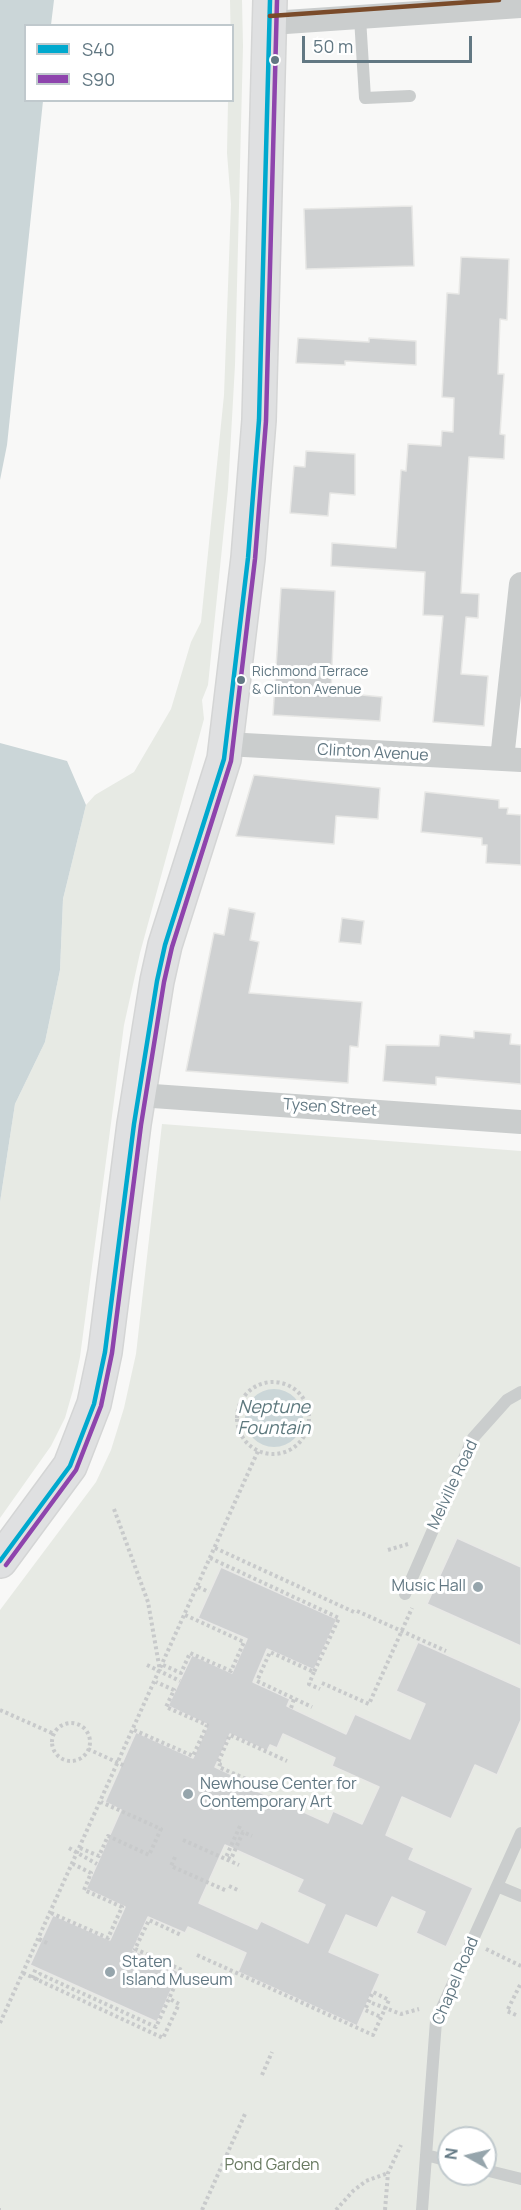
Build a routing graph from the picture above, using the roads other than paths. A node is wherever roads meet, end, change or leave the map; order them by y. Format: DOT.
graph roads {
  1 [pos="521,6"];
  2 [pos="271,11"];
  3 [pos="352,12"];
  4 [pos="410,96"];
  5 [pos="521,584"];
  6 [pos="226,744"];
  7 [pos="512,760"];
  8 [pos="139,1095"];
  9 [pos="521,1122"];
  10 [pos="521,1392"];
  11 [pos="0,1561"];
  12 [pos="405,1594"];
  13 [pos="521,1833"];
  14 [pos="497,1886"];
  15 [pos="521,1896"];
  16 [pos="426,2155"];
  17 [pos="437,2158"];
  18 [pos="497,2173"];
  19 [pos="521,2179"];
  20 [pos="422,2210"];
  1 -- 3 [label="street"];
  2 -- 3 [label="street"];
  2 -- 6 [label="main road"];
  3 -- 4 [label="lane"];
  5 -- 7 [label="street"];
  6 -- 7 [label="street, Clinton Avenue"];
  6 -- 8 [label="main road"];
  8 -- 9 [label="street, Tysen Street"];
  8 -- 11 [label="main road"];
  10 -- 12 [label="lane, Melville Road"];
  13 -- 14 [label="lane, Chapel Road"];
  14 -- 15 [label="lane"];
  14 -- 16 [label="lane, Chapel Road"];
  16 -- 17 [label="lane"];
  16 -- 20 [label="lane, Chapel Road"];
  18 -- 19 [label="lane"];
}
